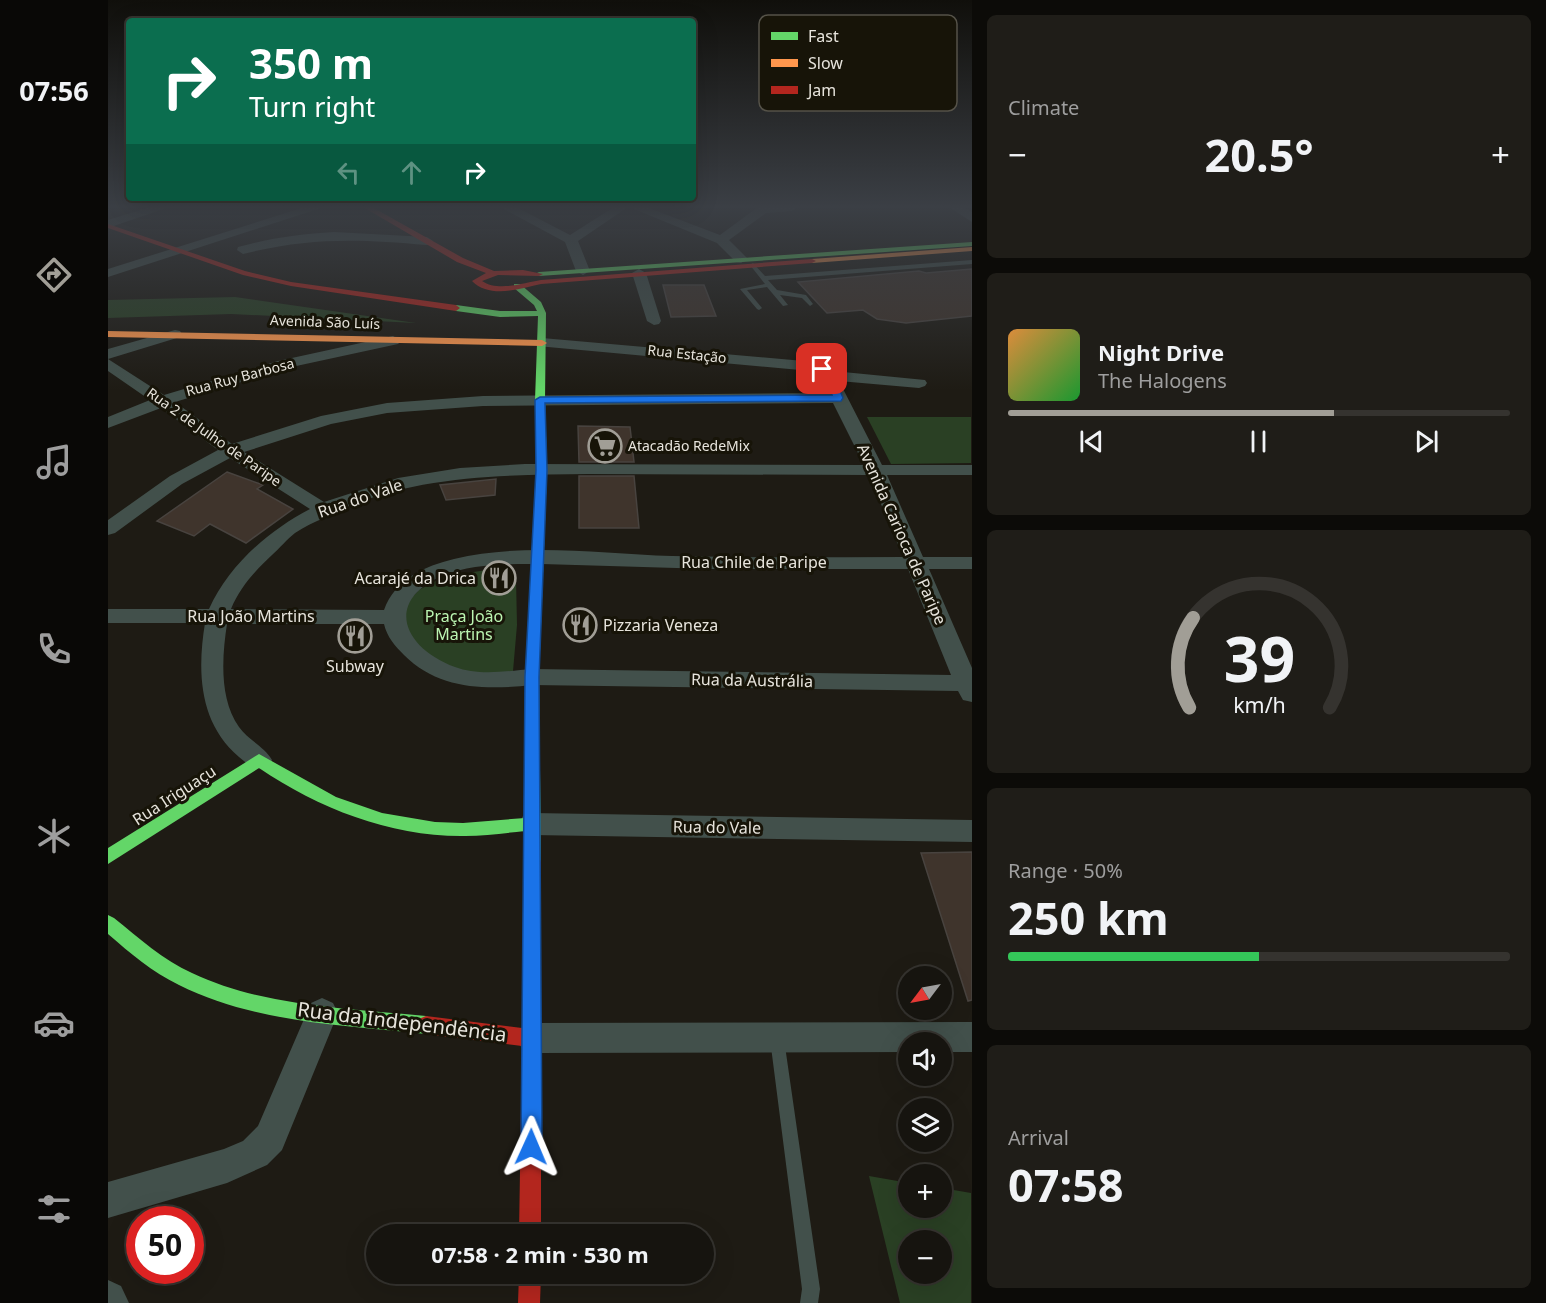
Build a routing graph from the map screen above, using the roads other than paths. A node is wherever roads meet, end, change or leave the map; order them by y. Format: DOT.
graph roads {
  1 [pos="124,268"];
  2 [pos="227,268"];
  3 [pos="467,268"];
  4 [pos="479,268"];
  5 [pos="582,268"];
  6 [pos="641,268"];
  7 [pos="690,268"];
  8 [pos="753,268"];
  9 [pos="845,268"];
  10 [pos="583,271"];
  11 [pos="108,273"];
  12 [pos="492,273"];
  13 [pos="639,273"];
  14 [pos="477,278"];
  15 [pos="764,278"];
  16 [pos="769,285"];
  17 [pos="517,286"];
  18 [pos="774,292"];
  19 [pos="810,304"];
  20 [pos="785,305"];
  21 [pos="759,308"];
  22 [pos="542,313"];
  23 [pos="654,321"];
  24 [pos="138,333"];
  25 [pos="108,334"];
  26 [pos="174,334"];
  27 [pos="393,341"];
  28 [pos="542,343"];
  29 [pos="345,345"];
  30 [pos="126,348"];
  31 [pos="108,354"];
  32 [pos="108,364"];
  33 [pos="829,375"];
  34 [pos="919,383"];
  35 [pos="838,398"];
  36 [pos="161,400"];
  37 [pos="540,400"];
  38 [pos="108,423"];
  39 [pos="230,451"];
  40 [pos="542,470"];
  41 [pos="875,470"];
  42 [pos="972,470"];
  43 [pos="321,508"];
  44 [pos="108,529"];
  45 [pos="537,559"];
  46 [pos="917,563"];
  47 [pos="972,563"];
  48 [pos="108,616"];
  49 [pos="217,616"];
  50 [pos="394,617"];
  51 [pos="532,677"];
  52 [pos="970,687"];
  53 [pos="259,760"];
  54 [pos="532,825"];
  55 [pos="972,831"];
  56 [pos="108,857"];
  57 [pos="108,923"];
  58 [pos="321,1013"];
  59 [pos="777,1036"];
  60 [pos="972,1037"];
  61 [pos="533,1038"];
  62 [pos="108,1200"];
  63 [pos="530,1224"];
  64 [pos="530,1284"];
  65 [pos="529,1303"];
  66 [pos="809,1303"];
  1 -- 11 [label="street"];
  2 -- 22 [label="main road"];
  3 -- 14 [label="main road"];
  4 -- 12 [label="main road"];
  5 -- 10 [label="street"];
  6 -- 10 [label="main road"];
  7 -- 13 [label="main road"];
  8 -- 15 [label="lane"];
  9 -- 15 [label="lane"];
  10 -- 12 [label="main road"];
  12 -- 14 [label="main road"];
  13 -- 17 [label="main road"];
  13 -- 23 [label="street"];
  14 -- 17 [label="main road"];
  15 -- 16 [label="lane"];
  16 -- 18 [label="lane"];
  16 -- 21 [label="lane"];
  17 -- 22 [label="main road"];
  18 -- 19 [label="lane"];
  18 -- 20 [label="lane"];
  22 -- 28 [label="main road"];
  24 -- 25 [label="main road, Avenida São Luís"];
  24 -- 26 [label="main road, Avenida São Luís"];
  24 -- 30 [label="street"];
  26 -- 29 [label="main road, Avenida São Luís"];
  26 -- 30 [label="street"];
  27 -- 28 [label="main road, Avenida São Luís"];
  27 -- 29 [label="street, Rua Ruy Barbosa"];
  28 -- 33 [label="street, Rua Estação"];
  28 -- 37 [label="main road"];
  29 -- 36 [label="street, Rua Ruy Barbosa"];
  30 -- 31 [label="street"];
  32 -- 36 [label="street, Rua 2 de Julho de Paripe"];
  33 -- 34 [label="street, Rua Estação"];
  33 -- 35 [label="street, Avenida Carioca de Paripe"];
  35 -- 37 [label="street"];
  35 -- 41 [label="street, Avenida Carioca de Paripe"];
  36 -- 38 [label="street, Rua Ruy Barbosa"];
  36 -- 39 [label="street, Rua 2 de Julho de Paripe"];
  37 -- 39 [label="street"];
  37 -- 40 [label="main road"];
  39 -- 43 [label="street, Rua 2 de Julho de Paripe"];
  39 -- 44 [label="street"];
  40 -- 41 [label="street, Rua do Vale"];
  40 -- 43 [label="street, Rua do Vale"];
  40 -- 45 [label="main road"];
  41 -- 42 [label="street, Rua do Vale"];
  41 -- 46 [label="street, Avenida Carioca de Paripe"];
  43 -- 49 [label="street, Rua do Vale"];
  45 -- 46 [label="street, Rua Chile de Paripe"];
  45 -- 50 [label="street"];
  45 -- 51 [label="main road"];
  46 -- 47 [label="street, Rua Chile de Paripe"];
  46 -- 52 [label="street, Avenida Carioca de Paripe"];
  48 -- 49 [label="street, Rua João Martins"];
  49 -- 50 [label="street, Rua João Martins"];
  49 -- 53 [label="street, Rua do Vale"];
  50 -- 51 [label="street"];
  51 -- 52 [label="street, Rua da Austrália"];
  51 -- 54 [label="main road"];
  53 -- 54 [label="main road, Rua do Vale"];
  53 -- 56 [label="main road, Rua Iriguaçu"];
  54 -- 55 [label="street, Rua do Vale"];
  54 -- 61 [label="main road"];
  57 -- 58 [label="main road, Rua da Independência"];
  58 -- 61 [label="main road, Rua da Independência"];
  58 -- 62 [label="street"];
  59 -- 60 [label="street, Rua da Independência"];
  59 -- 61 [label="street, Rua da Independência"];
  59 -- 66 [label="lane"];
  61 -- 63 [label="main road"];
  64 -- 65 [label="main road"];
}
